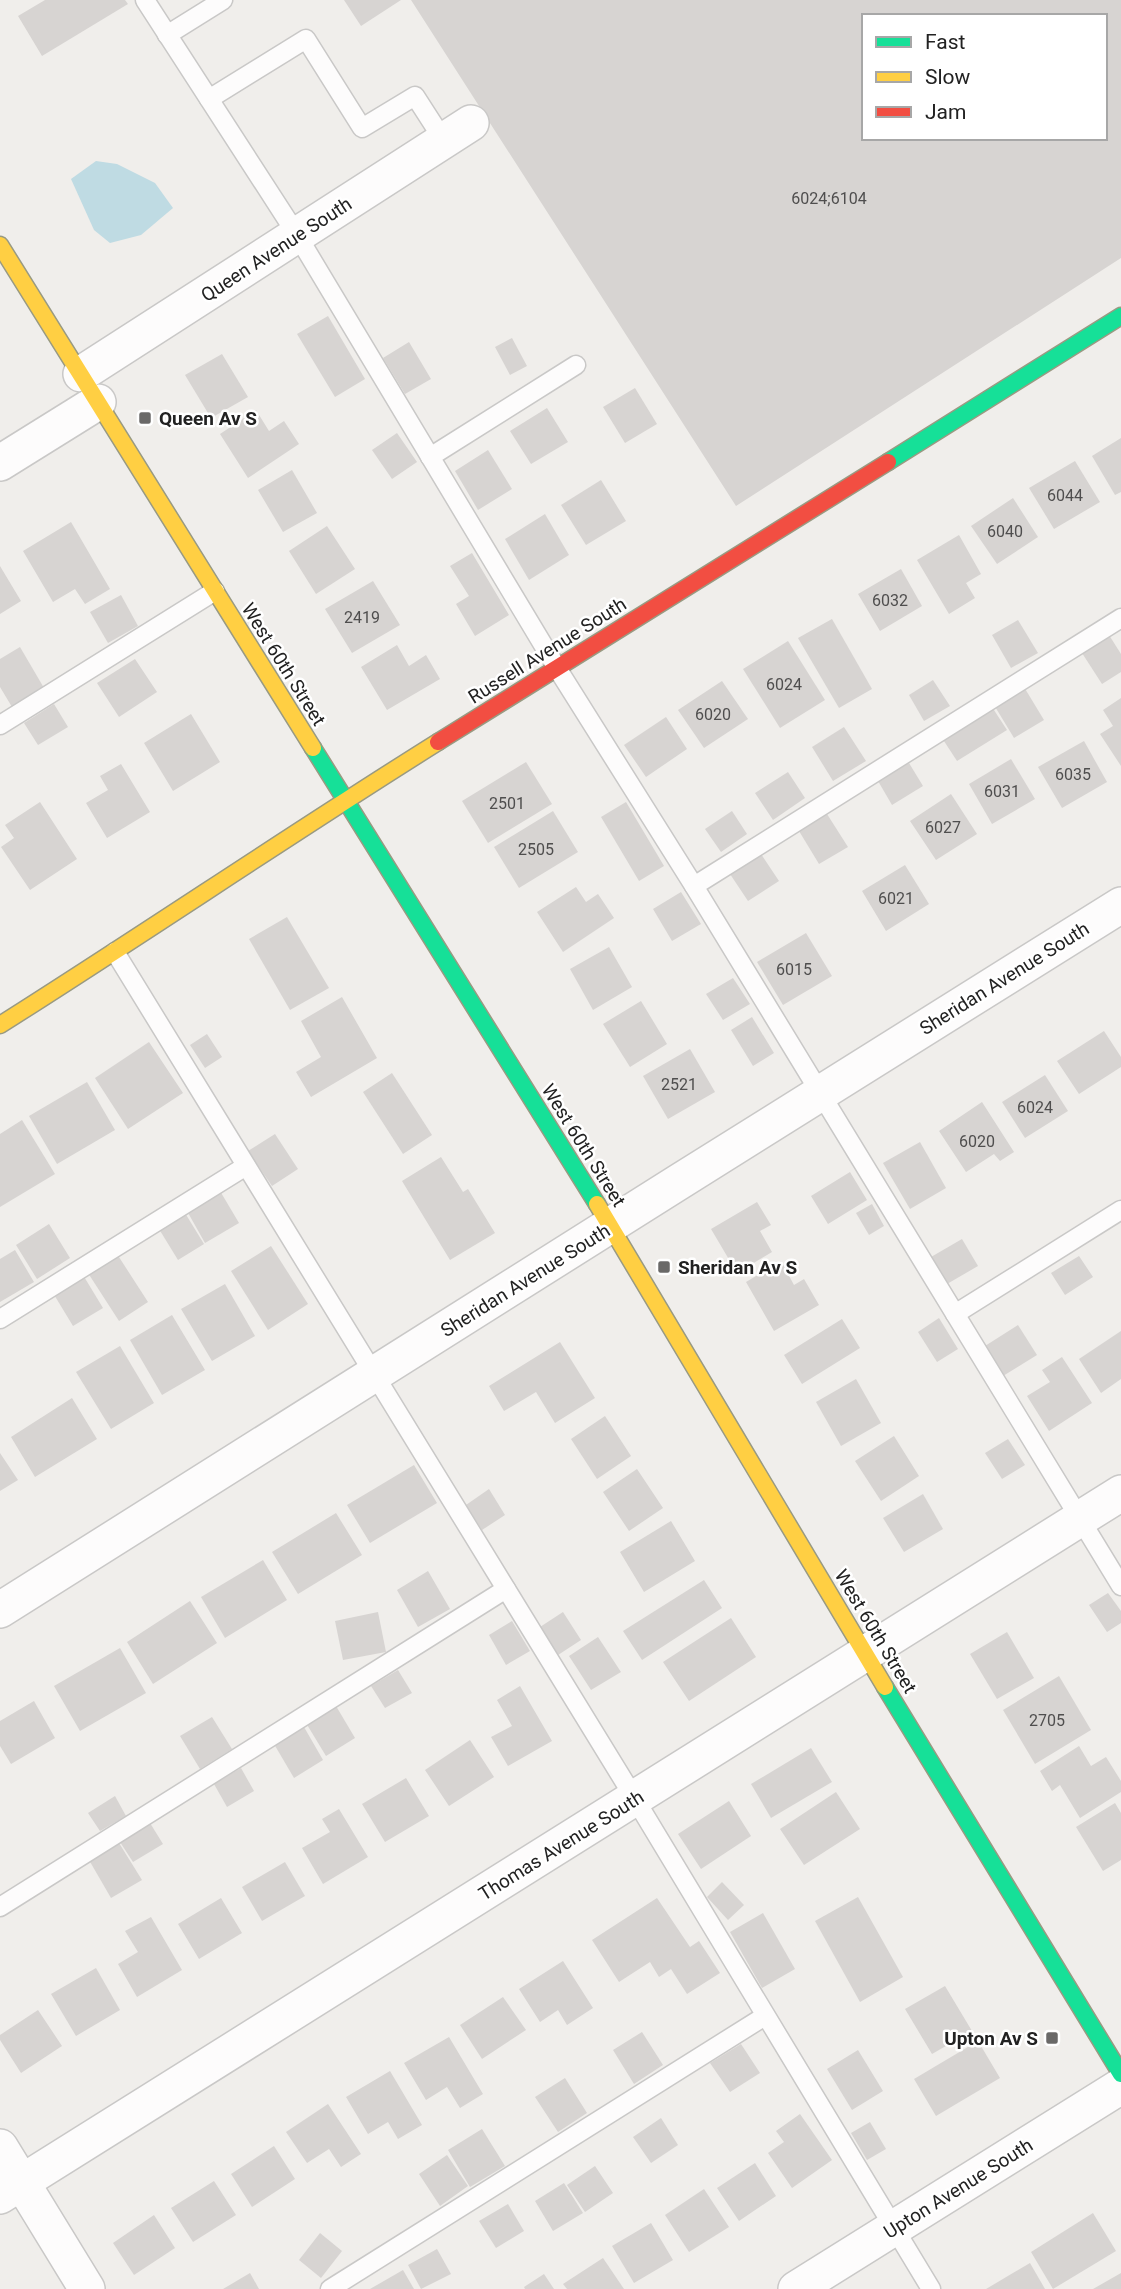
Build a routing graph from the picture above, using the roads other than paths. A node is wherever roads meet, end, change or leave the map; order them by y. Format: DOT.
graph roads {
  1 [pos="145,0"];
  2 [pos="223,0"];
  3 [pos="167,35"];
  4 [pos="209,99"];
  5 [pos="457,132"];
  6 [pos="297,235"];
  7 [pos="0,245"];
  8 [pos="1121,316"];
  9 [pos="576,365"];
  10 [pos="89,388"];
  11 [pos="430,457"];
  12 [pos="0,463"];
  13 [pos="215,591"];
  14 [pos="1121,618"];
  15 [pos="557,668"];
  16 [pos="0,725"];
  17 [pos="345,802"];
  18 [pos="694,886"];
  19 [pos="1121,905"];
  20 [pos="115,952"];
  21 [pos="0,1025"];
  22 [pos="819,1093"];
  23 [pos="246,1166"];
  24 [pos="1121,1210"];
  25 [pos="610,1227"];
  26 [pos="955,1314"];
  27 [pos="0,1319"];
  28 [pos="374,1375"];
  29 [pos="1121,1493"];
  30 [pos="1079,1519"];
  31 [pos="1121,1586"];
  32 [pos="506,1590"];
  33 [pos="0,1611"];
  34 [pos="864,1653"];
  35 [pos="635,1799"];
  36 [pos="0,1907"];
  37 [pos="765,2016"];
  38 [pos="1121,2074"];
  39 [pos="1121,2086"];
  40 [pos="0,2147"];
  41 [pos="11,2189"];
  42 [pos="893,2229"];
  43 [pos="87,2289"];
  44 [pos="331,2289"];
  45 [pos="796,2289"];
  46 [pos="930,2289"];
  1 -- 3 [label="lane"];
  2 -- 3 [label="lane"];
  3 -- 4 [label="lane"];
  4 -- 5 [label="lane"];
  4 -- 6 [label="lane"];
  5 -- 6 [label="street, Queen Avenue South"];
  6 -- 10 [label="street, Queen Avenue South"];
  6 -- 11 [label="lane"];
  7 -- 10 [label="street, West 60th Street"];
  8 -- 15 [label="street, Russell Avenue South"];
  9 -- 11 [label="lane"];
  10 -- 12 [label="street, Queen Avenue South"];
  10 -- 13 [label="street, West 60th Street"];
  11 -- 15 [label="lane"];
  13 -- 16 [label="lane"];
  13 -- 17 [label="street, West 60th Street"];
  14 -- 18 [label="lane"];
  15 -- 17 [label="street, Russell Avenue South"];
  15 -- 18 [label="lane"];
  17 -- 20 [label="street, Russell Avenue South"];
  17 -- 25 [label="street, West 60th Street"];
  18 -- 22 [label="lane"];
  19 -- 22 [label="street, Sheridan Avenue South"];
  20 -- 21 [label="street, Russell Avenue South"];
  20 -- 23 [label="lane"];
  22 -- 25 [label="street, Sheridan Avenue South"];
  22 -- 26 [label="lane"];
  23 -- 27 [label="lane"];
  23 -- 28 [label="lane"];
  24 -- 26 [label="lane"];
  25 -- 28 [label="street, Sheridan Avenue South"];
  25 -- 34 [label="street, West 60th Street"];
  26 -- 30 [label="lane"];
  28 -- 32 [label="lane"];
  28 -- 33 [label="street, Sheridan Avenue South"];
  29 -- 30 [label="street, Thomas Avenue South"];
  30 -- 31 [label="lane"];
  30 -- 34 [label="street, Thomas Avenue South"];
  32 -- 35 [label="lane"];
  32 -- 36 [label="lane"];
  34 -- 35 [label="street, Thomas Avenue South"];
  34 -- 38 [label="street, West 60th Street"];
  35 -- 37 [label="lane"];
  35 -- 41 [label="street, Thomas Avenue South"];
  37 -- 42 [label="lane"];
  37 -- 44 [label="lane"];
  39 -- 42 [label="street, Upton Avenue South"];
  40 -- 41 [label="street"];
  41 -- 43 [label="street"];
  42 -- 45 [label="street, Upton Avenue South"];
  42 -- 46 [label="lane"];
}
